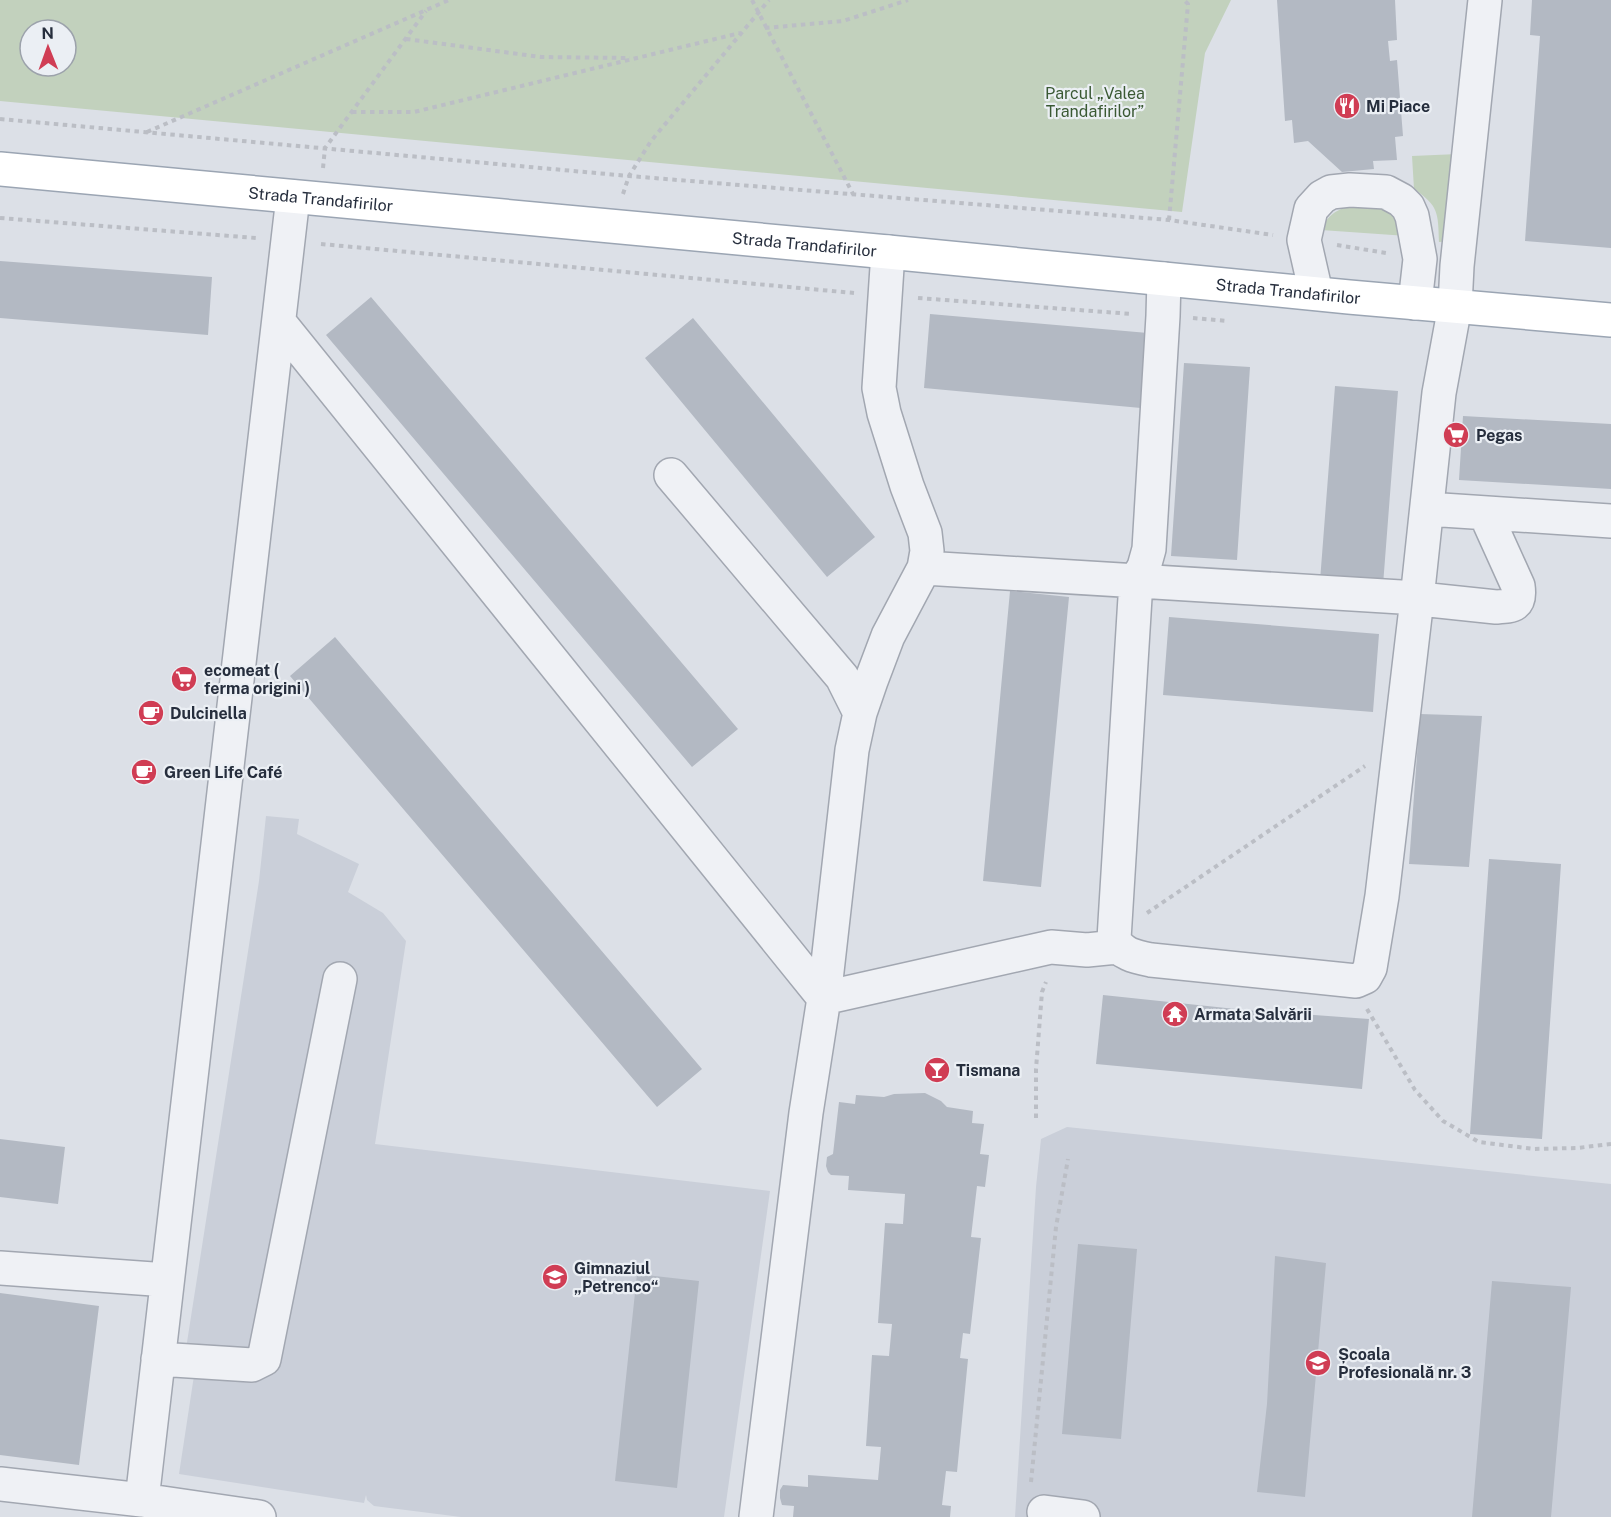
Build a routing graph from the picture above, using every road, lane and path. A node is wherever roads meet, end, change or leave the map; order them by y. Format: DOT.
graph roads {
  1 [pos="449,0"];
  2 [pos="752,0"];
  3 [pos="769,0"];
  4 [pos="908,0"];
  5 [pos="1485,0"];
  6 [pos="1187,1"];
  7 [pos="427,10"];
  8 [pos="758,13"];
  9 [pos="765,28"];
  10 [pos="740,33"];
  11 [pos="406,39"];
  12 [pos="637,58"];
  13 [pos="352,112"];
  14 [pos="0,119"];
  15 [pos="146,132"];
  16 [pos="325,148"];
  17 [pos="0,169"];
  18 [pos="629,176"];
  19 [pos="853,195"];
  20 [pos="294,197"];
  21 [pos="0,218"];
  22 [pos="1169,220"];
  23 [pos="613,226"];
  24 [pos="288,240"];
  25 [pos="1304,240"];
  26 [pos="888,252"];
  27 [pos="1420,259"];
  28 [pos="1164,279"];
  29 [pos="1316,293"];
  30 [pos="885,296"];
  31 [pos="1415,303"];
  32 [pos="1455,306"];
  33 [pos="1163,316"];
  34 [pos="1611,320"];
  35 [pos="1235,321"];
  36 [pos="279,322"];
  37 [pos="671,475"];
  38 [pos="1427,509"];
  39 [pos="1485,513"];
  40 [pos="1611,521"];
  41 [pos="924,568"];
  42 [pos="1136,581"];
  43 [pos="1417,599"];
  44 [pos="860,713"];
  45 [pos="1400,741"];
  46 [pos="1117,946"];
  47 [pos="1068,948"];
  48 [pos="340,979"];
  49 [pos="1356,981"];
  50 [pos="824,998"];
  51 [pos="1036,1118"];
  52 [pos="1611,1144"];
  53 [pos="1068,1159"];
  54 [pos="0,1268"];
  55 [pos="167,1280"];
  56 [pos="158,1359"];
  57 [pos="1031,1482"];
  58 [pos="0,1484"];
  59 [pos="142,1500"];
  60 [pos="1044,1512"];
  61 [pos="259,1517"];
  62 [pos="756,1517"];
  63 [pos="1083,1517"];
  1 -- 7 [label="path"];
  2 -- 8 [label="path"];
  3 -- 8 [label="path"];
  4 -- 9 [label="path"];
  5 -- 32 [label="lane"];
  6 -- 22 [label="path"];
  7 -- 11 [label="path"];
  7 -- 15 [label="path"];
  8 -- 9 [label="path"];
  8 -- 10 [label="path"];
  9 -- 19 [label="path"];
  10 -- 12 [label="path"];
  10 -- 18 [label="path"];
  11 -- 12 [label="path"];
  11 -- 13 [label="path"];
  12 -- 13 [label="path"];
  13 -- 16 [label="path"];
  14 -- 15 [label="path"];
  15 -- 16 [label="path"];
  16 -- 18 [label="path"];
  17 -- 20 [label="main road, Strada Trandafirilor"];
  18 -- 19 [label="path"];
  18 -- 23 [label="path"];
  19 -- 22 [label="path"];
  20 -- 23 [label="main road, Strada Trandafirilor"];
  20 -- 24 [label="lane"];
  21 -- 24 [label="path"];
  22 -- 25 [label="path"];
  23 -- 26 [label="main road, Strada Trandafirilor"];
  24 -- 30 [label="path"];
  24 -- 36 [label="lane"];
  25 -- 27 [label="path"];
  25 -- 27 [label="lane"];
  25 -- 29 [label="lane"];
  26 -- 28 [label="main road, Strada Trandafirilor"];
  26 -- 30 [label="lane"];
  27 -- 31 [label="lane"];
  28 -- 29 [label="main road, Strada Trandafirilor"];
  28 -- 33 [label="lane"];
  29 -- 31 [label="main road, Strada Trandafirilor"];
  30 -- 33 [label="path"];
  30 -- 41 [label="lane"];
  31 -- 32 [label="main road, Strada Trandafirilor"];
  32 -- 34 [label="main road, Strada Trandafirilor"];
  32 -- 38 [label="lane"];
  33 -- 35 [label="path"];
  33 -- 42 [label="lane"];
  36 -- 50 [label="lane"];
  36 -- 55 [label="lane"];
  37 -- 44 [label="lane"];
  38 -- 39 [label="lane"];
  38 -- 43 [label="lane"];
  39 -- 40 [label="lane"];
  39 -- 43 [label="lane"];
  41 -- 42 [label="lane"];
  41 -- 44 [label="lane"];
  42 -- 43 [label="lane"];
  42 -- 46 [label="lane"];
  43 -- 45 [label="lane"];
  44 -- 50 [label="lane"];
  45 -- 46 [label="path"];
  45 -- 49 [label="lane"];
  46 -- 47 [label="lane"];
  46 -- 49 [label="lane"];
  47 -- 50 [label="lane"];
  47 -- 51 [label="path"];
  48 -- 56 [label="lane"];
  49 -- 52 [label="path"];
  50 -- 62 [label="lane"];
  53 -- 57 [label="path"];
  54 -- 55 [label="lane"];
  55 -- 56 [label="lane"];
  56 -- 59 [label="lane"];
  58 -- 59 [label="lane"];
  59 -- 61 [label="lane"];
  60 -- 63 [label="lane"];
}
